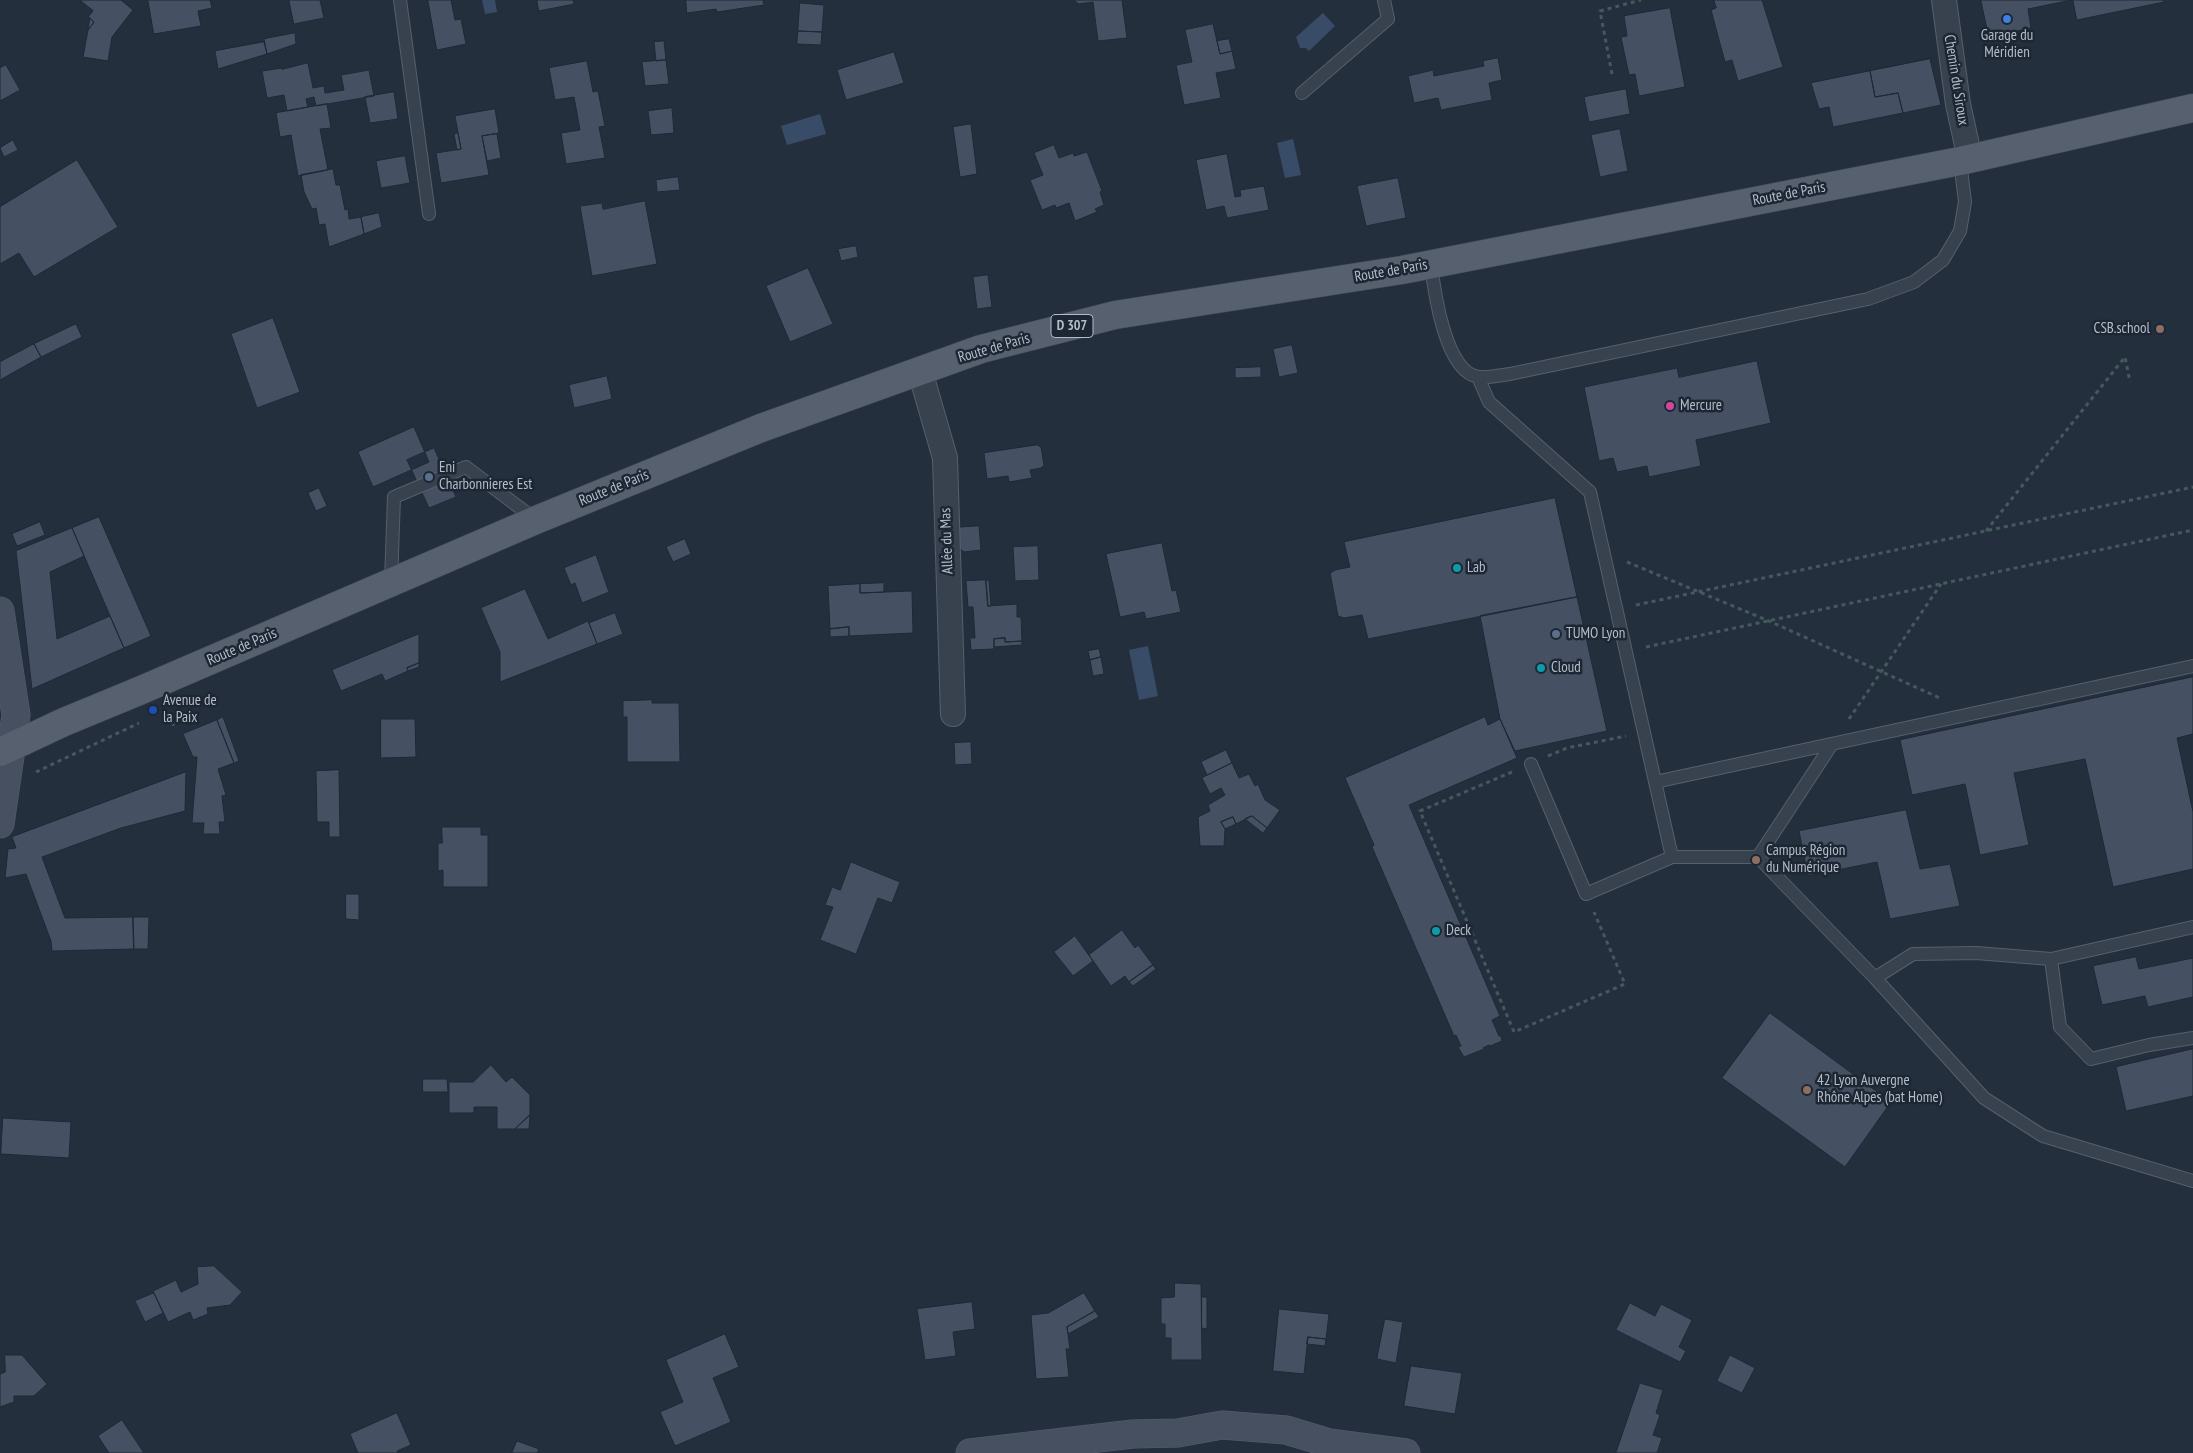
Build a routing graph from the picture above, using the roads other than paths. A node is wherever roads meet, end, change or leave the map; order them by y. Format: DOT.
graph roads {
  1 [pos="400,0"];
  2 [pos="1384,0"];
  3 [pos="1944,0"];
  4 [pos="1302,93"];
  5 [pos="2193,108"];
  6 [pos="1965,160"];
  7 [pos="430,214"];
  8 [pos="1431,264"];
  9 [pos="920,371"];
  10 [pos="1478,377"];
  11 [pos="536,520"];
  12 [pos="390,582"];
  13 [pos="0,611"];
  14 [pos="2193,666"];
  15 [pos="953,714"];
  16 [pos="1832,744"];
  17 [pos="5,750"];
  18 [pos="1531,764"];
  19 [pos="1655,782"];
  20 [pos="0,824"];
  21 [pos="1672,857"];
  22 [pos="1758,857"];
  23 [pos="2193,927"];
  24 [pos="2050,959"];
  25 [pos="1875,978"];
  26 [pos="2193,1038"];
  27 [pos="2193,1181"];
  28 [pos="970,1453"];
  29 [pos="1406,1453"];
  1 -- 7 [label="lane"];
  2 -- 4 [label="lane"];
  3 -- 6 [label="street, Chemin du Siroux"];
  5 -- 6 [label="main road, Route de Paris / D 307"];
  6 -- 8 [label="main road, Route de Paris / D 307"];
  6 -- 10 [label="lane"];
  8 -- 9 [label="main road, Route de Paris / D 307"];
  8 -- 10 [label="lane"];
  9 -- 11 [label="main road, Route de Paris / D 307"];
  9 -- 15 [label="street, Allée du Mas"];
  10 -- 19 [label="lane"];
  11 -- 12 [label="main road, Route de Paris / D 307"];
  11 -- 12 [label="lane"];
  12 -- 17 [label="main road, Route de Paris / D 307"];
  13 -- 17 [label="street"];
  14 -- 16 [label="lane"];
  16 -- 19 [label="lane"];
  16 -- 22 [label="lane"];
  17 -- 20 [label="street"];
  18 -- 21 [label="lane"];
  19 -- 21 [label="lane"];
  21 -- 22 [label="lane"];
  22 -- 25 [label="lane"];
  23 -- 24 [label="lane"];
  24 -- 25 [label="lane"];
  24 -- 26 [label="lane"];
  25 -- 27 [label="lane"];
  28 -- 29 [label="street"];
}
